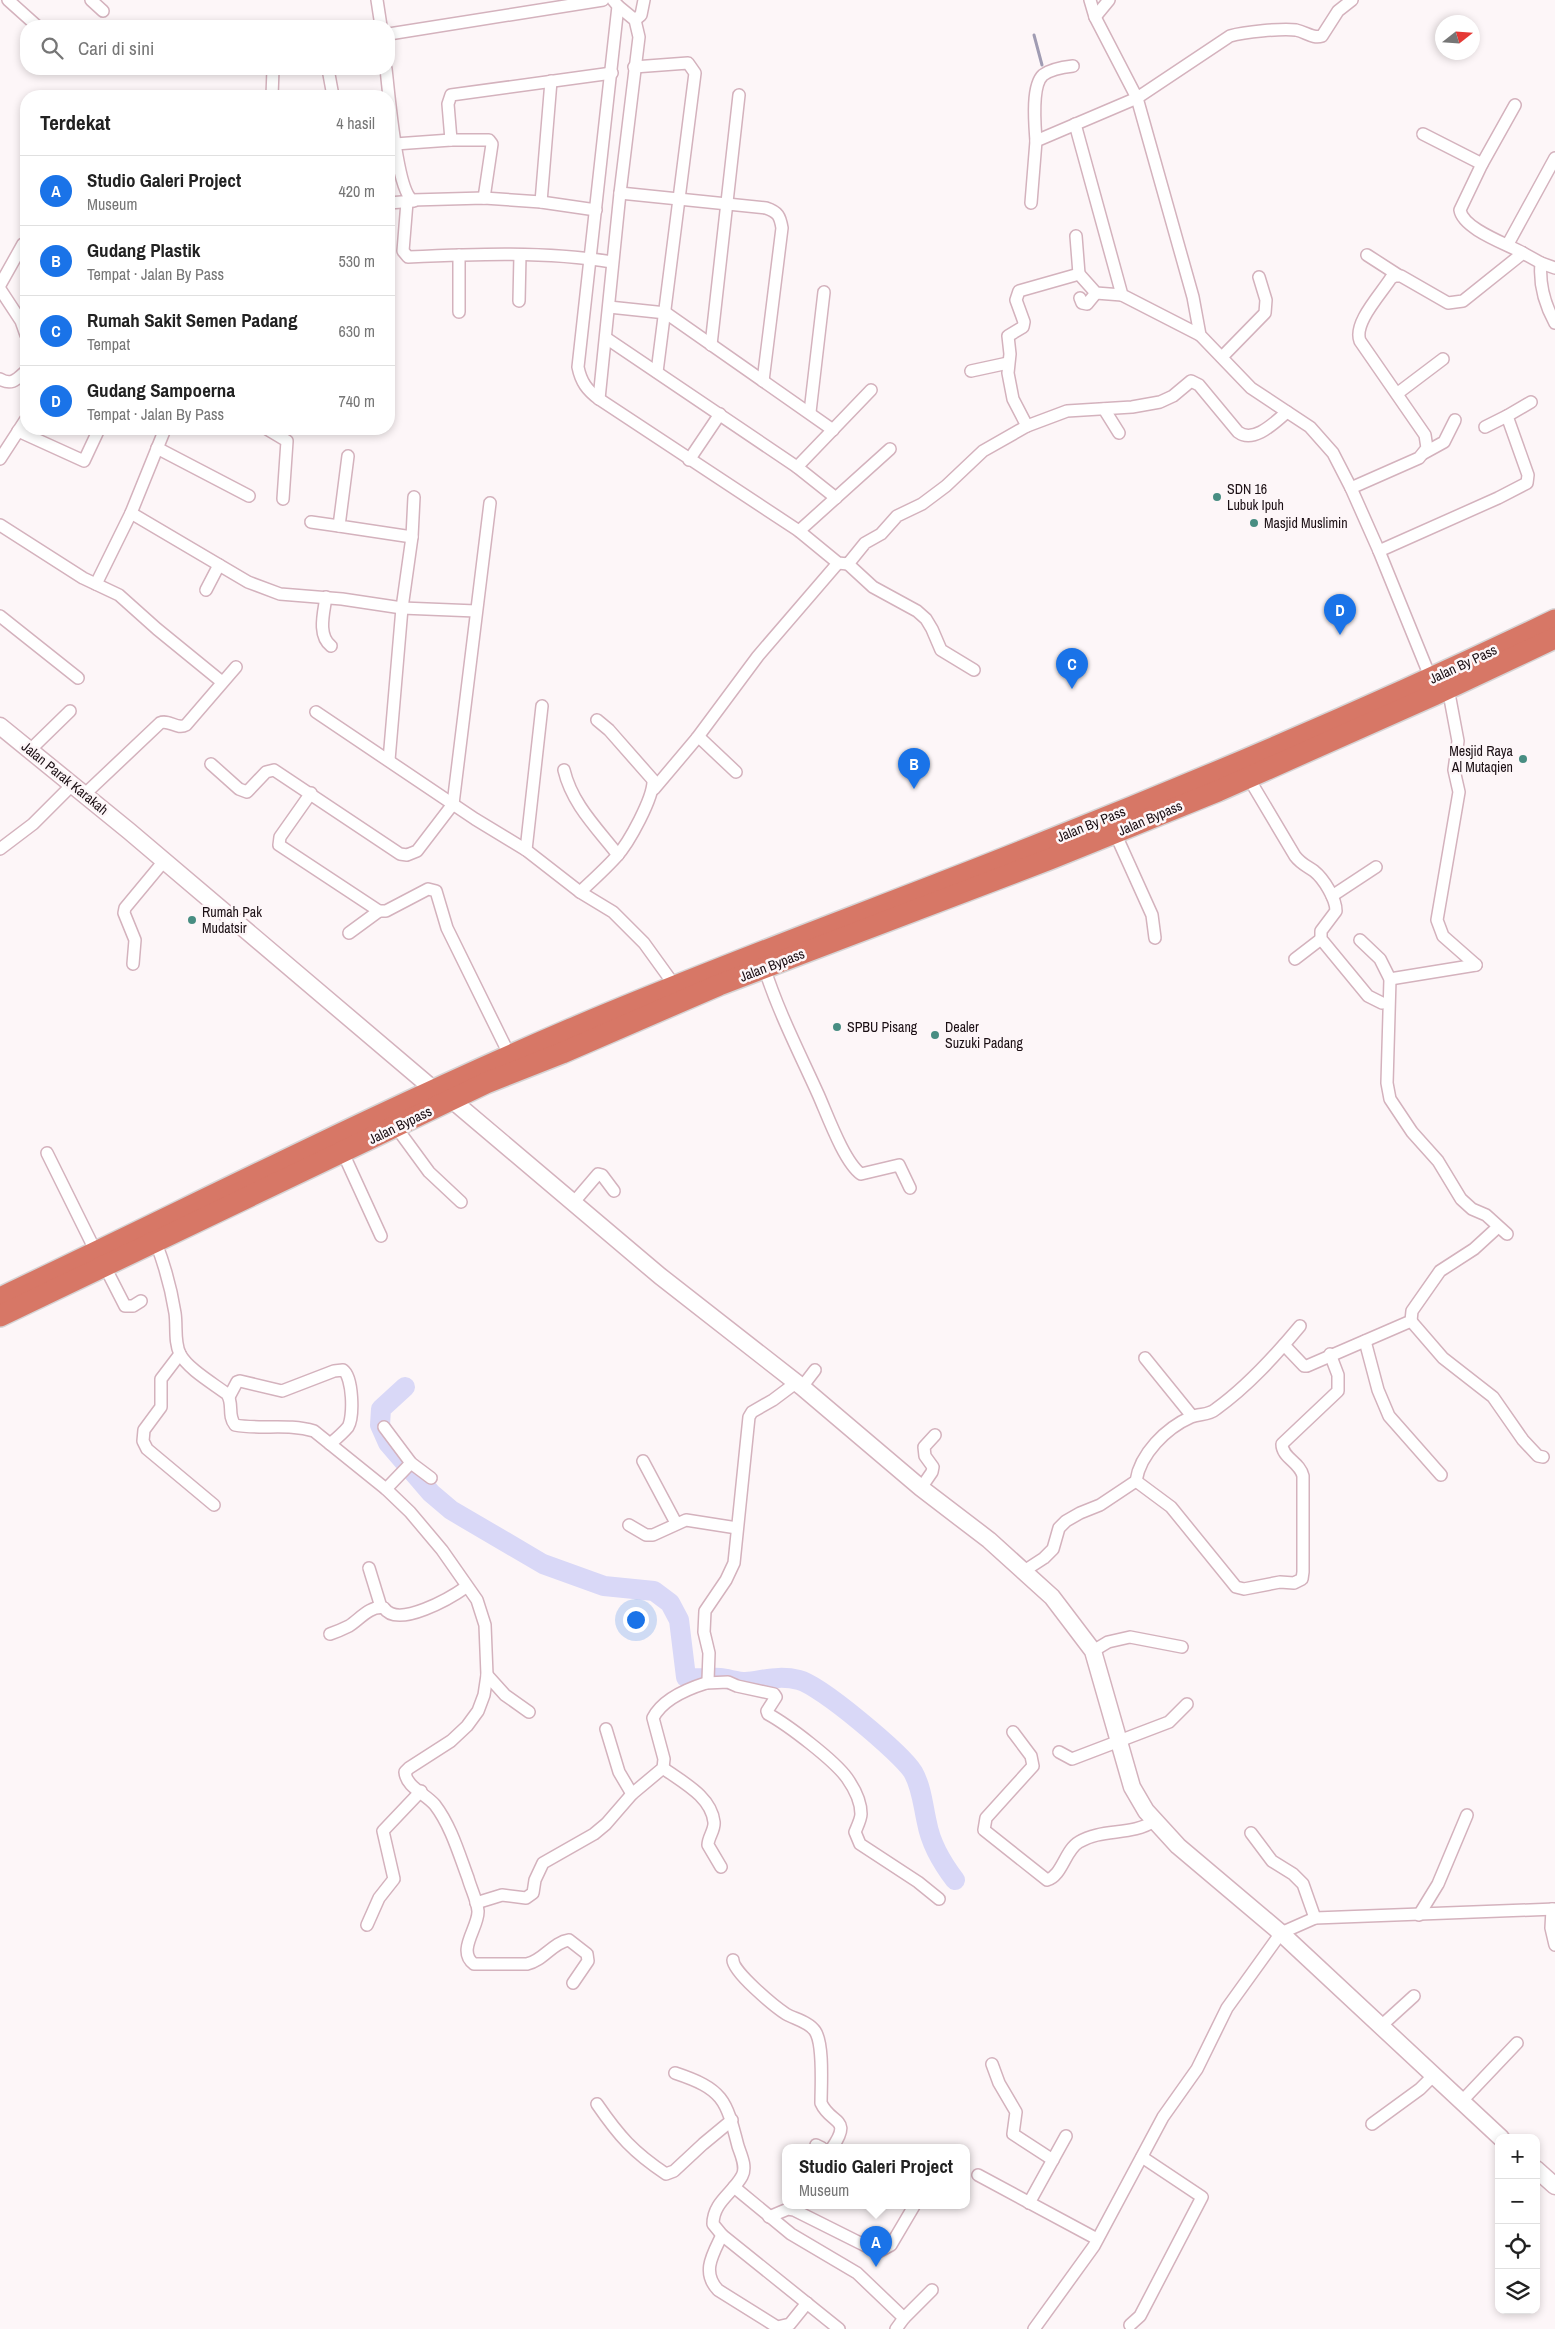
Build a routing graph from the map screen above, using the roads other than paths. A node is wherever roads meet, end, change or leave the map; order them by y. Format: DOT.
graph roads {
  1 [pos="8,0"];
  2 [pos="91,0"];
  3 [pos="377,0"];
  4 [pos="603,0"];
  5 [pos="644,0"];
  6 [pos="1090,0"];
  7 [pos="1109,0"];
  8 [pos="1352,0"];
  9 [pos="615,3"];
  10 [pos="102,11"];
  11 [pos="1095,17"];
  12 [pos="30,20"];
  13 [pos="380,20"];
  14 [pos="635,20"];
  15 [pos="395,33"];
  16 [pos="1073,66"];
  17 [pos="634,67"];
  18 [pos="612,72"];
  19 [pos="273,75"];
  20 [pos="329,75"];
  21 [pos="387,75"];
  22 [pos="551,81"];
  23 [pos="272,90"];
  24 [pos="332,90"];
  25 [pos="389,90"];
  26 [pos="739,95"];
  27 [pos="1137,98"];
  28 [pos="1515,105"];
  29 [pos="1075,124"];
  30 [pos="1423,134"];
  31 [pos="451,140"];
  32 [pos="1036,141"];
  33 [pos="395,144"];
  34 [pos="1555,158"];
  35 [pos="1482,164"];
  36 [pos="620,193"];
  37 [pos="484,198"];
  38 [pos="678,199"];
  39 [pos="413,201"];
  40 [pos="395,202"];
  41 [pos="541,202"];
  42 [pos="1031,203"];
  43 [pos="727,205"];
  44 [pos="596,210"];
  45 [pos="1076,236"];
  46 [pos="1508,244"];
  47 [pos="20,249"];
  48 [pos="459,254"];
  49 [pos="1523,254"];
  50 [pos="1367,255"];
  51 [pos="520,256"];
  52 [pos="591,258"];
  53 [pos="612,262"];
  54 [pos="1541,263"];
  55 [pos="1555,268"];
  56 [pos="1079,274"];
  57 [pos="1398,275"];
  58 [pos="1259,277"];
  59 [pos="0,285"];
  60 [pos="0,289"];
  61 [pos="824,292"];
  62 [pos="1096,293"];
  63 [pos="1122,295"];
  64 [pos="1080,298"];
  65 [pos="519,301"];
  66 [pos="609,307"];
  67 [pos="459,312"];
  68 [pos="666,312"];
  69 [pos="20,318"];
  70 [pos="1555,323"];
  71 [pos="1200,335"];
  72 [pos="606,338"];
  73 [pos="711,345"];
  74 [pos="1222,357"];
  75 [pos="1442,359"];
  76 [pos="1008,362"];
  77 [pos="972,371"];
  78 [pos="657,372"];
  79 [pos="20,376"];
  80 [pos="0,379"];
  81 [pos="763,381"];
  82 [pos="871,390"];
  83 [pos="1398,393"];
  84 [pos="599,398"];
  85 [pos="1531,402"];
  86 [pos="1104,409"];
  87 [pos="810,412"];
  88 [pos="1287,412"];
  89 [pos="720,414"];
  90 [pos="1507,416"];
  91 [pos="1455,420"];
  92 [pos="1027,426"];
  93 [pos="1485,426"];
  94 [pos="20,428"];
  95 [pos="833,430"];
  96 [pos="18,431"];
  97 [pos="1119,433"];
  98 [pos="27,435"];
  99 [pos="96,435"];
  100 [pos="161,435"];
  101 [pos="277,435"];
  102 [pos="157,448"];
  103 [pos="890,449"];
  104 [pos="1424,453"];
  105 [pos="348,456"];
  106 [pos="0,459"];
  107 [pos="689,460"];
  108 [pos="797,467"];
  109 [pos="1351,488"];
  110 [pos="249,496"];
  111 [pos="414,497"];
  112 [pos="836,498"];
  113 [pos="283,500"];
  114 [pos="490,503"];
  115 [pos="131,513"];
  116 [pos="311,522"];
  117 [pos="0,525"];
  118 [pos="339,526"];
  119 [pos="799,531"];
  120 [pos="412,537"];
  121 [pos="1379,551"];
  122 [pos="843,563"];
  123 [pos="219,565"];
  124 [pos="96,584"];
  125 [pos="206,590"];
  126 [pos="326,597"];
  127 [pos="402,608"];
  128 [pos="476,611"];
  129 [pos="0,616"];
  130 [pos="1555,620"];
  131 [pos="1555,638"];
  132 [pos="331,646"];
  133 [pos="236,667"];
  134 [pos="974,670"];
  135 [pos="78,678"];
  136 [pos="222,682"];
  137 [pos="1440,684"];
  138 [pos="542,706"];
  139 [pos="70,711"];
  140 [pos="316,712"];
  141 [pos="597,720"];
  142 [pos="0,726"];
  143 [pos="697,738"];
  144 [pos="30,750"];
  145 [pos="389,760"];
  146 [pos="211,764"];
  147 [pos="564,770"];
  148 [pos="736,772"];
  149 [pos="1248,777"];
  150 [pos="79,789"];
  151 [pos="654,789"];
  152 [pos="310,793"];
  153 [pos="453,804"];
  154 [pos="1103,831"];
  155 [pos="0,849"];
  156 [pos="526,850"];
  157 [pos="618,855"];
  158 [pos="164,861"];
  159 [pos="1376,867"];
  160 [pos="580,892"];
  161 [pos="1332,896"];
  162 [pos="379,911"];
  163 [pos="349,933"];
  164 [pos="1155,938"];
  165 [pos="1320,939"];
  166 [pos="1360,940"];
  167 [pos="1295,959"];
  168 [pos="133,964"];
  169 [pos="764,967"];
  170 [pos="1390,979"];
  171 [pos="675,986"];
  172 [pos="1382,1003"];
  173 [pos="510,1056"];
  174 [pos="433,1089"];
  175 [pos="452,1100"];
  176 [pos="396,1127"];
  177 [pos="47,1153"];
  178 [pos="343,1153"];
  179 [pos="910,1188"];
  180 [pos="614,1191"];
  181 [pos="461,1202"];
  182 [pos="574,1202"];
  183 [pos="380,1236"];
  184 [pos="156,1243"];
  185 [pos="100,1258"];
  186 [pos="27,1294"];
  187 [pos="0,1298"];
  188 [pos="140,1301"];
  189 [pos="0,1316"];
  190 [pos="1411,1321"];
  191 [pos="1300,1326"];
  192 [pos="1365,1340"];
  193 [pos="1284,1345"];
  194 [pos="180,1354"];
  195 [pos="1330,1354"];
  196 [pos="1145,1358"];
  197 [pos="815,1370"];
  198 [pos="800,1384"];
  199 [pos="229,1398"];
  200 [pos="1192,1416"];
  201 [pos="384,1428"];
  202 [pos="935,1435"];
  203 [pos="330,1444"];
  204 [pos="1543,1457"];
  205 [pos="643,1461"];
  206 [pos="408,1466"];
  207 [pos="1441,1475"];
  208 [pos="431,1478"];
  209 [pos="1136,1481"];
  210 [pos="921,1488"];
  211 [pos="386,1489"];
  212 [pos="214,1506"];
  213 [pos="676,1523"];
  214 [pos="629,1525"];
  215 [pos="738,1528"];
  216 [pos="369,1568"];
  217 [pos="1024,1571"];
  218 [pos="466,1587"];
  219 [pos="381,1607"];
  220 [pos="330,1634"];
  221 [pos="1182,1647"];
  222 [pos="1093,1651"];
  223 [pos="487,1675"];
  224 [pos="708,1679"];
  225 [pos="1187,1704"];
  226 [pos="529,1712"];
  227 [pos="606,1729"];
  228 [pos="1013,1732"];
  229 [pos="1120,1741"];
  230 [pos="1059,1752"];
  231 [pos="663,1768"];
  232 [pos="421,1791"];
  233 [pos="632,1794"];
  234 [pos="1466,1815"];
  235 [pos="1154,1821"];
  236 [pos="1251,1833"];
  237 [pos="722,1867"];
  238 [pos="939,1899"];
  239 [pos="476,1903"];
  240 [pos="1553,1909"];
  241 [pos="1419,1915"];
  242 [pos="1315,1918"];
  243 [pos="368,1925"];
  244 [pos="1281,1933"];
  245 [pos="1555,1945"];
  246 [pos="732,1960"];
  247 [pos="573,1983"];
  248 [pos="1414,1996"];
  249 [pos="1381,2026"];
  250 [pos="1517,2043"];
  251 [pos="992,2064"];
  252 [pos="674,2073"];
  253 [pos="1433,2076"];
  254 [pos="1461,2102"];
  255 [pos="597,2104"];
  256 [pos="732,2120"];
  257 [pos="1372,2124"];
  258 [pos="1497,2134"];
  259 [pos="1066,2136"];
  260 [pos="835,2144"];
  261 [pos="1142,2157"];
  262 [pos="1053,2160"];
  263 [pos="1540,2173"];
  264 [pos="978,2175"];
  265 [pos="1555,2186"];
  266 [pos="734,2187"];
  267 [pos="1029,2203"];
  268 [pos="788,2209"];
  269 [pos="788,2209"];
  270 [pos="911,2209"];
  271 [pos="768,2217"];
  272 [pos="722,2235"];
  273 [pos="1097,2239"];
  274 [pos="932,2290"];
  275 [pos="807,2303"];
  276 [pos="904,2318"];
  277 [pos="1130,2325"];
  278 [pos="839,2329"];
  279 [pos="896,2329"];
  280 [pos="1034,2329"];
  1 -- 12 [label="street"];
  2 -- 10 [label="street"];
  3 -- 13 [label="street"];
  4 -- 15 [label="street"];
  5 -- 14 [label="street"];
  6 -- 11 [label="street"];
  7 -- 11 [label="street"];
  8 -- 27 [label="street"];
  9 -- 14 [label="street"];
  9 -- 18 [label="street"];
  11 -- 27 [label="street"];
  14 -- 17 [label="street"];
  16 -- 32 [label="street"];
  17 -- 36 [label="street"];
  17 -- 38 [label="street"];
  18 -- 22 [label="street"];
  18 -- 44 [label="street"];
  19 -- 23 [label="street"];
  20 -- 24 [label="street"];
  21 -- 25 [label="street"];
  22 -- 31 [label="street"];
  22 -- 41 [label="street"];
  26 -- 43 [label="street"];
  27 -- 29 [label="street"];
  27 -- 71 [label="street"];
  28 -- 35 [label="street"];
  29 -- 32 [label="street"];
  29 -- 63 [label="street"];
  30 -- 35 [label="street"];
  31 -- 33 [label="street"];
  31 -- 37 [label="street"];
  32 -- 42 [label="street"];
  33 -- 39 [label="street"];
  34 -- 46 [label="street"];
  35 -- 46 [label="street"];
  36 -- 38 [label="street"];
  36 -- 53 [label="street"];
  37 -- 39 [label="street"];
  37 -- 41 [label="street"];
  38 -- 43 [label="street"];
  38 -- 68 [label="street"];
  39 -- 40 [label="street"];
  39 -- 48 [label="street"];
  41 -- 44 [label="street"];
  43 -- 73 [label="street"];
  43 -- 81 [label="street"];
  44 -- 52 [label="street"];
  45 -- 56 [label="street"];
  46 -- 49 [label="street"];
  47 -- 59 [label="street"];
  48 -- 51 [label="street"];
  48 -- 67 [label="street"];
  49 -- 54 [label="street"];
  49 -- 57 [label="street"];
  50 -- 57 [label="street"];
  51 -- 52 [label="street"];
  51 -- 65 [label="street"];
  52 -- 53 [label="street"];
  52 -- 84 [label="street"];
  53 -- 66 [label="street"];
  54 -- 55 [label="street"];
  54 -- 70 [label="street"];
  56 -- 62 [label="street"];
  56 -- 76 [label="street"];
  57 -- 83 [label="street"];
  58 -- 74 [label="street"];
  60 -- 69 [label="street"];
  61 -- 87 [label="street"];
  62 -- 63 [label="street"];
  62 -- 64 [label="street"];
  63 -- 71 [label="street"];
  66 -- 68 [label="street"];
  66 -- 72 [label="street"];
  68 -- 73 [label="street"];
  68 -- 78 [label="street"];
  71 -- 74 [label="street"];
  72 -- 78 [label="street"];
  72 -- 84 [label="street"];
  73 -- 81 [label="street"];
  74 -- 88 [label="street"];
  75 -- 83 [label="street"];
  76 -- 77 [label="street"];
  76 -- 92 [label="street"];
  78 -- 89 [label="street"];
  79 -- 80 [label="street"];
  81 -- 87 [label="street"];
  82 -- 95 [label="street"];
  83 -- 104 [label="street"];
  84 -- 107 [label="street"];
  85 -- 90 [label="street"];
  86 -- 88 [label="street"];
  86 -- 92 [label="street"];
  86 -- 97 [label="street"];
  87 -- 95 [label="street"];
  88 -- 109 [label="street"];
  89 -- 107 [label="street"];
  89 -- 108 [label="street"];
  90 -- 93 [label="street"];
  90 -- 121 [label="street"];
  91 -- 104 [label="street"];
  92 -- 122 [label="street"];
  94 -- 96 [label="street"];
  95 -- 108 [label="street"];
  96 -- 106 [label="street"];
  98 -- 99 [label="street"];
  100 -- 102 [label="street"];
  101 -- 113 [label="street"];
  102 -- 110 [label="street"];
  102 -- 115 [label="street"];
  103 -- 112 [label="street"];
  104 -- 109 [label="street"];
  105 -- 118 [label="street"];
  107 -- 119 [label="street"];
  108 -- 112 [label="street"];
  109 -- 121 [label="street"];
  111 -- 120 [label="street"];
  112 -- 119 [label="street"];
  114 -- 128 [label="street"];
  115 -- 123 [label="street"];
  115 -- 124 [label="street"];
  116 -- 118 [label="street"];
  117 -- 124 [label="street"];
  118 -- 120 [label="street"];
  119 -- 122 [label="street"];
  120 -- 127 [label="street"];
  121 -- 137 [label="street"];
  122 -- 134 [label="street"];
  122 -- 143 [label="street"];
  123 -- 125 [label="street"];
  123 -- 126 [label="street"];
  124 -- 136 [label="street"];
  126 -- 127 [label="street"];
  126 -- 132 [label="street"];
  127 -- 128 [label="street"];
  127 -- 145 [label="street"];
  128 -- 153 [label="street"];
  129 -- 135 [label="street"];
  130 -- 137 [label="highway, Jalan By Pass"];
  131 -- 137 [label="highway, Jalan Bypass"];
  133 -- 136 [label="street"];
  136 -- 150 [label="street"];
  137 -- 149 [label="highway, Jalan Bypass"];
  137 -- 154 [label="highway, Jalan By Pass"];
  137 -- 170 [label="street"];
  138 -- 156 [label="street"];
  139 -- 144 [label="street"];
  140 -- 145 [label="street"];
  141 -- 151 [label="street"];
  142 -- 144 [label="street, Jalan Parak Karakah"];
  143 -- 148 [label="street"];
  143 -- 151 [label="street"];
  144 -- 150 [label="street, Jalan Parak Karakah"];
  145 -- 153 [label="street"];
  146 -- 152 [label="street"];
  147 -- 157 [label="street"];
  149 -- 154 [label="highway, Jalan Bypass"];
  149 -- 161 [label="street"];
  150 -- 155 [label="street"];
  150 -- 158 [label="street, Jalan Parak Karakah"];
  151 -- 157 [label="street"];
  152 -- 153 [label="street"];
  152 -- 162 [label="street"];
  153 -- 156 [label="street"];
  154 -- 164 [label="street"];
  154 -- 169 [label="highway, Jalan Bypass"];
  154 -- 171 [label="highway, Jalan By Pass"];
  156 -- 160 [label="street"];
  157 -- 160 [label="street"];
  158 -- 168 [label="street"];
  158 -- 174 [label="street, Jalan Parak Karakah"];
  159 -- 161 [label="street"];
  160 -- 171 [label="street"];
  161 -- 165 [label="street"];
  162 -- 163 [label="street"];
  162 -- 173 [label="street"];
  165 -- 167 [label="street"];
  165 -- 172 [label="street"];
  166 -- 170 [label="street"];
  169 -- 175 [label="highway, Jalan Bypass"];
  169 -- 179 [label="street"];
  170 -- 190 [label="street"];
  171 -- 173 [label="highway, Jalan Bypass"];
  173 -- 174 [label="highway, Jalan Bypass"];
  174 -- 175 [label="street, Jalan Parak Karakah"];
  174 -- 185 [label="highway, Jalan Bypass"];
  175 -- 176 [label="highway, Jalan Bypass"];
  175 -- 182 [label="street, Jalan Parak Karakah"];
  176 -- 178 [label="highway, Jalan Bypass"];
  176 -- 181 [label="street"];
  177 -- 185 [label="street"];
  178 -- 183 [label="street"];
  178 -- 184 [label="highway, Jalan Bypass"];
  180 -- 182 [label="street"];
  182 -- 198 [label="street, Jalan Parak Karakah"];
  184 -- 185 [label="highway, Jalan Bypass"];
  184 -- 194 [label="street"];
  185 -- 186 [label="highway"];
  185 -- 188 [label="street"];
  186 -- 187 [label="highway"];
  186 -- 189 [label="highway"];
  190 -- 192 [label="street"];
  190 -- 204 [label="street"];
  191 -- 193 [label="street"];
  192 -- 195 [label="street"];
  192 -- 207 [label="street"];
  193 -- 195 [label="street"];
  193 -- 200 [label="street"];
  194 -- 199 [label="street"];
  194 -- 212 [label="street"];
  195 -- 209 [label="street"];
  196 -- 200 [label="street"];
  197 -- 198 [label="street"];
  198 -- 210 [label="street, Jalan Parak Karakah"];
  198 -- 215 [label="street"];
  199 -- 203 [label="street"];
  199 -- 203 [label="street"];
  200 -- 209 [label="street"];
  201 -- 206 [label="street"];
  202 -- 210 [label="street"];
  203 -- 211 [label="street"];
  205 -- 213 [label="street"];
  206 -- 208 [label="street"];
  206 -- 211 [label="street"];
  209 -- 217 [label="street"];
  210 -- 217 [label="street, Jalan Parak Karakah"];
  211 -- 218 [label="street"];
  213 -- 214 [label="street"];
  213 -- 215 [label="street"];
  215 -- 224 [label="street"];
  216 -- 219 [label="street"];
  217 -- 222 [label="street, Jalan Parak Karakah"];
  218 -- 219 [label="street"];
  218 -- 223 [label="street"];
  219 -- 220 [label="street"];
  221 -- 222 [label="street"];
  222 -- 229 [label="street"];
  223 -- 226 [label="street"];
  223 -- 232 [label="street"];
  224 -- 231 [label="street"];
  224 -- 238 [label="street"];
  225 -- 229 [label="street"];
  227 -- 233 [label="street"];
  228 -- 235 [label="street"];
  229 -- 230 [label="street"];
  229 -- 235 [label="street"];
  231 -- 233 [label="street"];
  231 -- 237 [label="street"];
  232 -- 239 [label="street"];
  232 -- 243 [label="street"];
  233 -- 239 [label="street"];
  234 -- 241 [label="street"];
  235 -- 244 [label="street"];
  236 -- 242 [label="street"];
  239 -- 247 [label="street"];
  240 -- 241 [label="street"];
  240 -- 245 [label="street"];
  241 -- 242 [label="street"];
  242 -- 244 [label="street"];
  244 -- 249 [label="street"];
  244 -- 261 [label="street"];
  246 -- 260 [label="street"];
  248 -- 249 [label="street"];
  249 -- 253 [label="street"];
  250 -- 254 [label="street"];
  251 -- 262 [label="street"];
  252 -- 256 [label="street"];
  253 -- 254 [label="street"];
  253 -- 257 [label="street"];
  254 -- 258 [label="street"];
  255 -- 256 [label="street"];
  256 -- 266 [label="street"];
  259 -- 262 [label="street"];
  261 -- 273 [label="street"];
  261 -- 277 [label="street"];
  262 -- 267 [label="street"];
  263 -- 265 [label="street"];
  264 -- 267 [label="street"];
  266 -- 271 [label="street"];
  266 -- 272 [label="street"];
  267 -- 273 [label="street"];
  268 -- 271 [label="street"];
  269 -- 270 [label="street"];
  271 -- 276 [label="street"];
  272 -- 275 [label="street"];
  272 -- 275 [label="street"];
  273 -- 280 [label="street"];
  274 -- 276 [label="street"];
  275 -- 278 [label="street"];
  276 -- 279 [label="street"];
}
